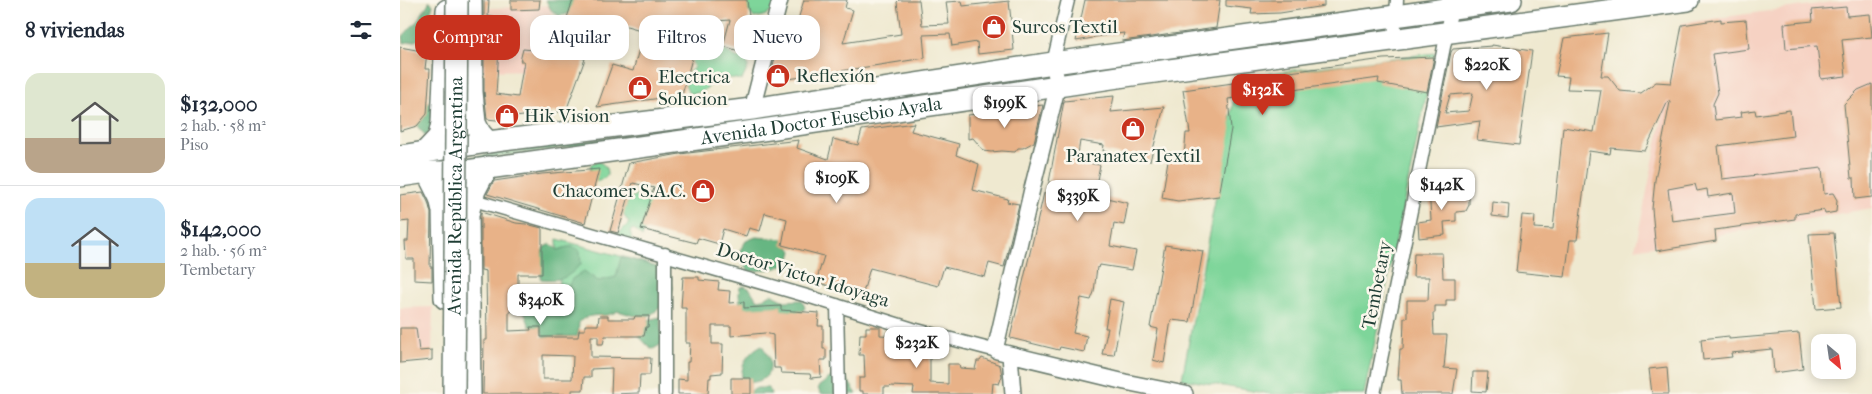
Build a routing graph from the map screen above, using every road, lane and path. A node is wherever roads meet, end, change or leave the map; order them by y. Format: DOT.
graph roads {
  1 [pos="448,0"];
  2 [pos="457,0"];
  3 [pos="464,0"];
  4 [pos="471,0"];
  5 [pos="780,0"];
  6 [pos="1068,0"];
  7 [pos="1511,0"];
  8 [pos="1688,0"];
  9 [pos="1641,3"];
  10 [pos="1452,7"];
  11 [pos="1396,8"];
  12 [pos="1447,31"];
  13 [pos="1394,38"];
  14 [pos="1053,63"];
  15 [pos="1058,85"];
  16 [pos="752,109"];
  17 [pos="488,142"];
  18 [pos="400,156"];
  19 [pos="426,163"];
  20 [pos="488,167"];
  21 [pos="400,176"];
  22 [pos="470,199"];
  23 [pos="665,254"];
  24 [pos="836,305"];
  25 [pos="1003,353"];
  26 [pos="446,394"];
  27 [pos="454,394"];
  28 [pos="463,394"];
  29 [pos="470,394"];
  30 [pos="666,394"];
  31 [pos="839,394"];
  32 [pos="1012,394"];
  33 [pos="1185,394"];
  34 [pos="1374,394"];
  1 -- 19 [label="highway"];
  2 -- 27 [label="highway, Avenida República Argentina, bridge"];
  3 -- 28 [label="highway, Avenida República Argentina"];
  4 -- 17 [label="highway"];
  5 -- 16 [label="street"];
  6 -- 14 [label="street"];
  7 -- 10 [label="highway, Avenida Doctor Eusebio Ayala"];
  8 -- 9 [label="highway, Avenida Doctor Eusebio Ayala"];
  9 -- 12 [label="highway, Avenida Doctor Eusebio Ayala"];
  10 -- 11 [label="highway, Avenida Doctor Eusebio Ayala"];
  10 -- 12 [label="street, Tembetary"];
  11 -- 13 [label="street"];
  11 -- 14 [label="highway, Avenida Doctor Eusebio Ayala"];
  12 -- 13 [label="highway, Avenida Doctor Eusebio Ayala"];
  12 -- 34 [label="street, Tembetary"];
  13 -- 15 [label="highway, Avenida Doctor Eusebio Ayala"];
  14 -- 15 [label="street"];
  14 -- 16 [label="highway, Avenida Doctor Eusebio Ayala"];
  15 -- 20 [label="highway, Avenida Doctor Eusebio Ayala"];
  15 -- 25 [label="street"];
  16 -- 17 [label="highway, Avenida Doctor Eusebio Ayala"];
  17 -- 19 [label="highway, Avenida Doctor Eusebio Ayala"];
  18 -- 19 [label="highway, Avenida Doctor Eusebio Ayala"];
  19 -- 20 [label="highway, Avenida Doctor Eusebio Ayala"];
  19 -- 21 [label="highway, Avenida Doctor Eusebio Ayala"];
  19 -- 26 [label="highway"];
  20 -- 22 [label="highway"];
  22 -- 23 [label="street, Doctor Victor Idoyaga"];
  22 -- 29 [label="highway"];
  23 -- 24 [label="street, Doctor Victor Idoyaga"];
  23 -- 30 [label="street"];
  24 -- 25 [label="street, Doctor Victor Idoyaga"];
  24 -- 31 [label="street"];
  25 -- 32 [label="street"];
  25 -- 33 [label="street, Doctor Victor Idoyaga"];
}
